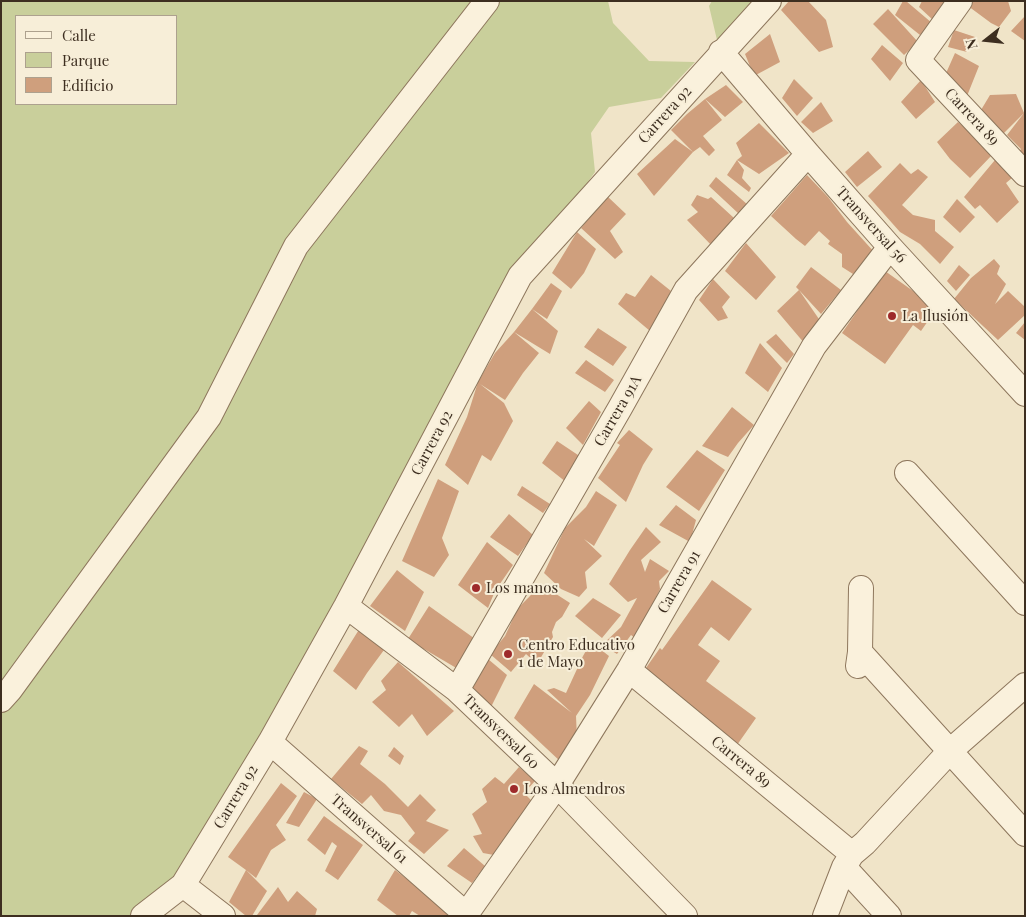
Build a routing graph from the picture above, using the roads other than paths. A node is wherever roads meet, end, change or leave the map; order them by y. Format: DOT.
graph roads {
  1 [pos="487,1"];
  2 [pos="769,1"];
  3 [pos="960,1"];
  4 [pos="722,52"];
  5 [pos="808,154"];
  6 [pos="1025,174"];
  7 [pos="890,247"];
  8 [pos="1025,394"];
  9 [pos="907,473"];
  10 [pos="861,588"];
  11 [pos="1025,603"];
  12 [pos="346,606"];
  13 [pos="629,670"];
  14 [pos="1025,685"];
  15 [pos="457,690"];
  16 [pos="1,700"];
  17 [pos="270,742"];
  18 [pos="950,751"];
  19 [pos="557,785"];
  20 [pos="1025,834"];
  21 [pos="848,860"];
  22 [pos="184,885"];
  23 [pos="466,915"];
  24 [pos="143,916"];
  25 [pos="223,916"];
  26 [pos="685,916"];
  27 [pos="825,916"];
  28 [pos="889,916"];
  1 -- 16 [label="street"];
  2 -- 4 [label="street, Carrera 92"];
  3 -- 6 [label="street, Carrera 89"];
  4 -- 5 [label="street, Transversal 56"];
  4 -- 12 [label="street, Carrera 92"];
  5 -- 7 [label="street, Transversal 56"];
  5 -- 15 [label="street, Carrera 91A"];
  7 -- 8 [label="street, Transversal 56"];
  7 -- 13 [label="street, Carrera 91"];
  9 -- 11 [label="street"];
  10 -- 18 [label="street"];
  12 -- 15 [label="street, Transversal 60"];
  12 -- 17 [label="street, Carrera 92"];
  13 -- 19 [label="street, Carrera 91"];
  13 -- 21 [label="street, Carrera 89"];
  14 -- 18 [label="street"];
  15 -- 19 [label="street, Transversal 60"];
  17 -- 22 [label="street, Carrera 92"];
  17 -- 23 [label="street, Transversal 61"];
  18 -- 20 [label="street"];
  18 -- 21 [label="street"];
  19 -- 23 [label="street, Carrera 91"];
  19 -- 26 [label="street, Transversal 60"];
  21 -- 27 [label="street"];
  21 -- 28 [label="street, Carrera 89"];
  22 -- 24 [label="street, Carrera 92"];
  22 -- 25 [label="street"];
}
